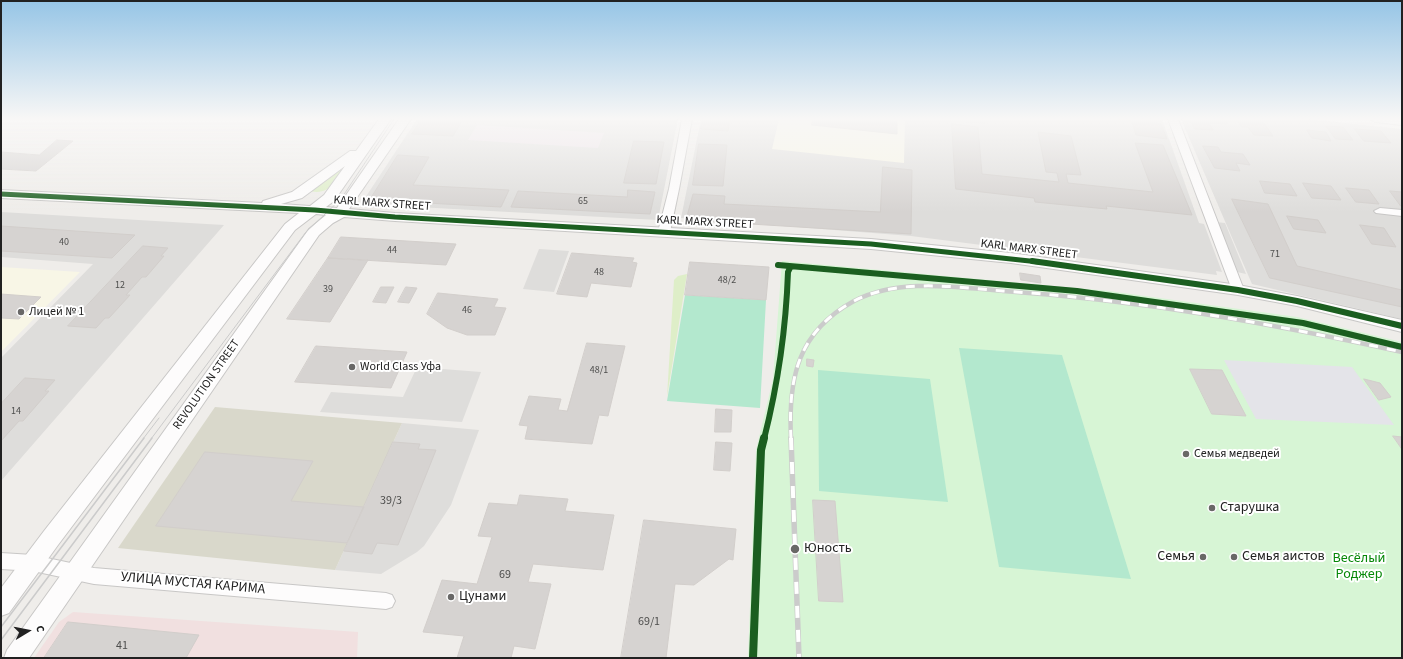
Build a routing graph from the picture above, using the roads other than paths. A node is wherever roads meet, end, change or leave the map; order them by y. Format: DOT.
graph roads {
  1 [pos="358,150"];
  2 [pos="364,150"];
  3 [pos="383,150"];
  4 [pos="681,150"];
  5 [pos="1185,150"];
  6 [pos="1,194"];
  7 [pos="258,207"];
  8 [pos="314,210"];
  9 [pos="1380,211"];
  10 [pos="1402,213"];
  11 [pos="339,214"];
  12 [pos="664,232"];
  13 [pos="1238,290"];
  14 [pos="1402,326"];
  15 [pos="1,561"];
  16 [pos="33,563"];
  17 [pos="76,571"];
  18 [pos="386,601"];
  19 [pos="1,606"];
  20 [pos="15,658"];
  1 -- 7 [label="street"];
  2 -- 8 [label="street"];
  3 -- 11 [label="street, REVOLUTION STREET"];
  4 -- 12 [label="street"];
  5 -- 13 [label="street"];
  6 -- 7 [label="street, KARL MARX STREET"];
  7 -- 8 [label="street, KARL MARX STREET"];
  8 -- 11 [label="street, KARL MARX STREET"];
  8 -- 16 [label="street"];
  9 -- 10 [label="street"];
  11 -- 12 [label="street, KARL MARX STREET"];
  11 -- 17 [label="street, REVOLUTION STREET"];
  12 -- 13 [label="street, KARL MARX STREET"];
  13 -- 14 [label="street, KARL MARX STREET"];
  15 -- 16 [label="street, УЛИЦА МУСТАЯ КАРИМА"];
  16 -- 17 [label="street, УЛИЦА МУСТАЯ КАРИМА"];
  16 -- 19 [label="street"];
  17 -- 18 [label="street, УЛИЦА МУСТАЯ КАРИМА"];
  17 -- 20 [label="street, REVOLUTION STREET"];
}
